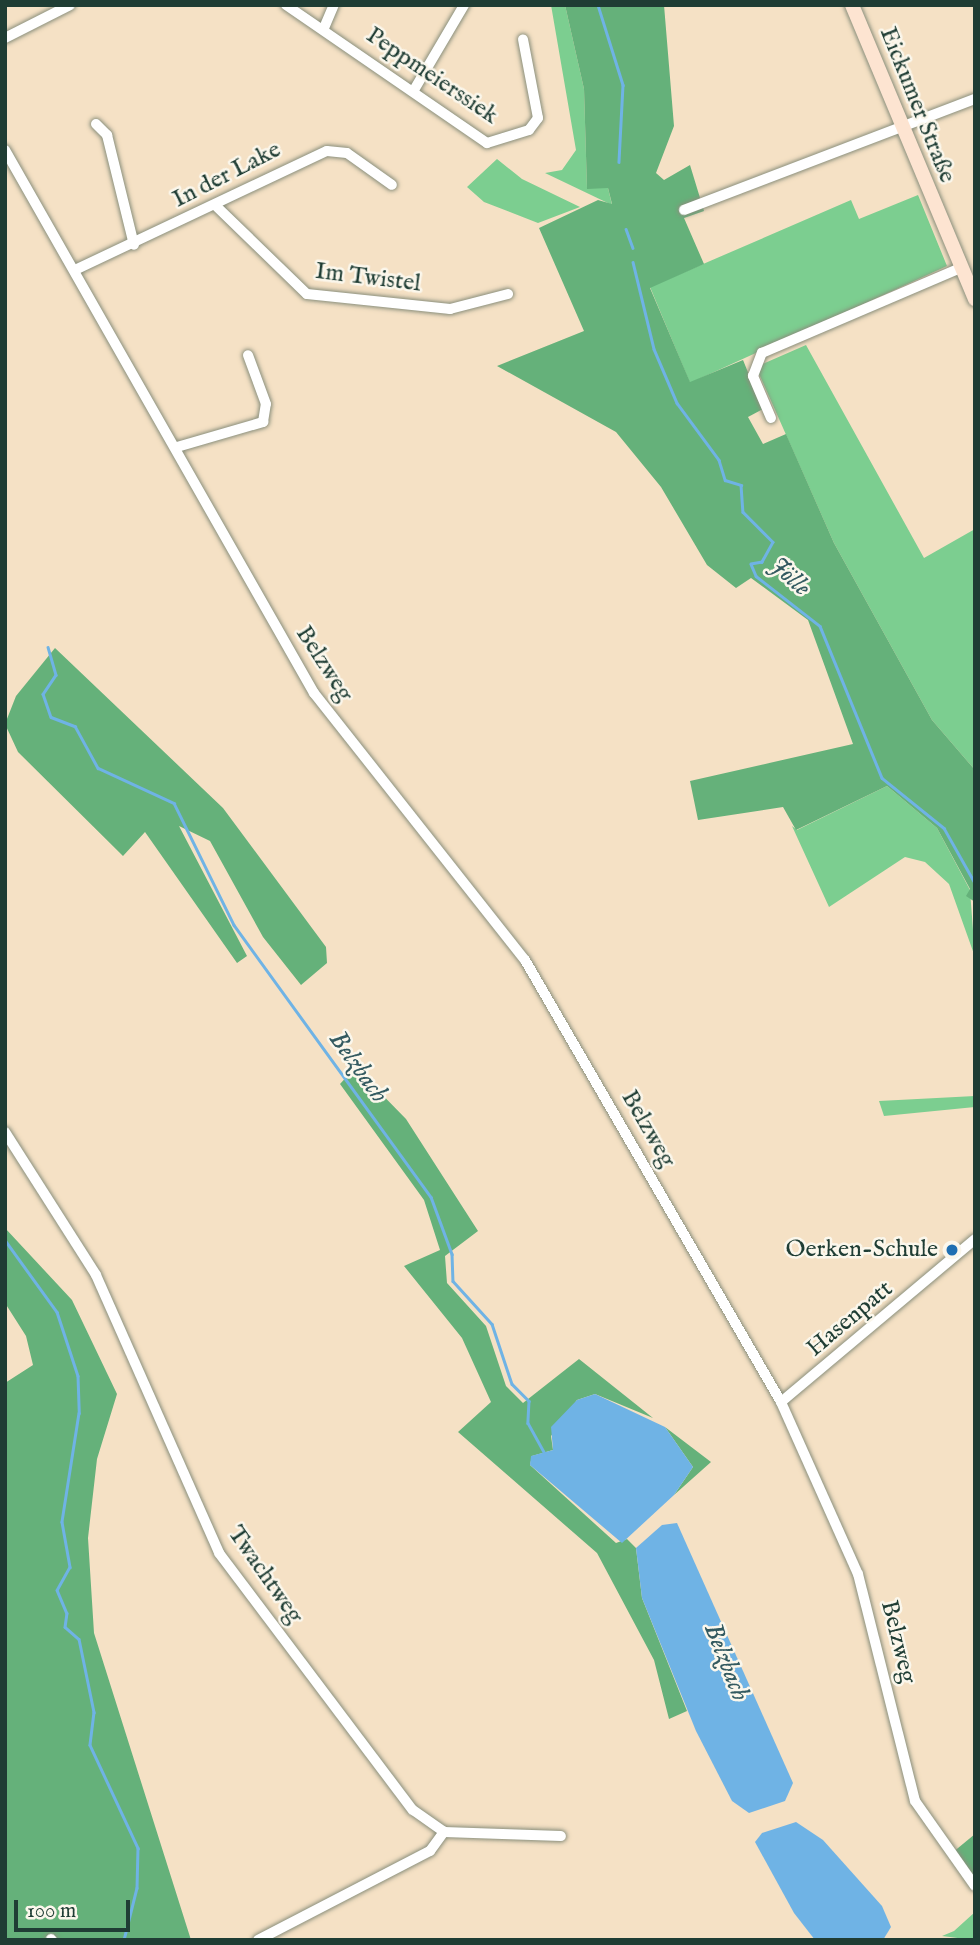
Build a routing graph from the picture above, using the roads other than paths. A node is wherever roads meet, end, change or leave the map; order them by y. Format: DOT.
graph roads {
  1 [pos="70,5"];
  2 [pos="286,5"];
  3 [pos="334,5"];
  4 [pos="464,5"];
  5 [pos="852,5"];
  6 [pos="324,28"];
  7 [pos="5,38"];
  8 [pos="523,39"];
  9 [pos="414,90"];
  10 [pos="975,99"];
  11 [pos="96,124"];
  12 [pos="902,130"];
  13 [pos="5,150"];
  14 [pos="392,185"];
  15 [pos="215,205"];
  16 [pos="684,209"];
  17 [pos="134,245"];
  18 [pos="960,268"];
  19 [pos="78,269"];
  20 [pos="508,294"];
  21 [pos="975,299"];
  22 [pos="248,355"];
  23 [pos="771,418"];
  24 [pos="177,447"];
  25 [pos="5,1132"];
  26 [pos="975,1239"];
  27 [pos="781,1402"];
  28 [pos="444,1832"];
  29 [pos="561,1836"];
  30 [pos="975,1886"];
  31 [pos="258,1940"];
  1 -- 7 [label="street"];
  2 -- 6 [label="street, Peppmeierssiek"];
  3 -- 6 [label="street"];
  4 -- 9 [label="street"];
  5 -- 12 [label="main road, Eickumer Straße"];
  6 -- 9 [label="street, Peppmeierssiek"];
  8 -- 9 [label="street, Peppmeierssiek"];
  10 -- 12 [label="street"];
  11 -- 17 [label="street"];
  12 -- 16 [label="street"];
  12 -- 18 [label="main road, Eickumer Straße"];
  13 -- 19 [label="street, Belzweg"];
  14 -- 15 [label="street, In der Lake"];
  15 -- 17 [label="street, In der Lake"];
  15 -- 20 [label="street, Im Twistel"];
  17 -- 19 [label="street, In der Lake"];
  18 -- 21 [label="main road, Eickumer Straße"];
  18 -- 23 [label="street"];
  19 -- 24 [label="street, Belzweg"];
  22 -- 24 [label="street"];
  24 -- 27 [label="street, Belzweg"];
  25 -- 28 [label="street, Twachtweg"];
  26 -- 27 [label="street, Hasenpatt"];
  27 -- 30 [label="street, Belzweg"];
  28 -- 29 [label="street"];
  28 -- 31 [label="street"];
}
